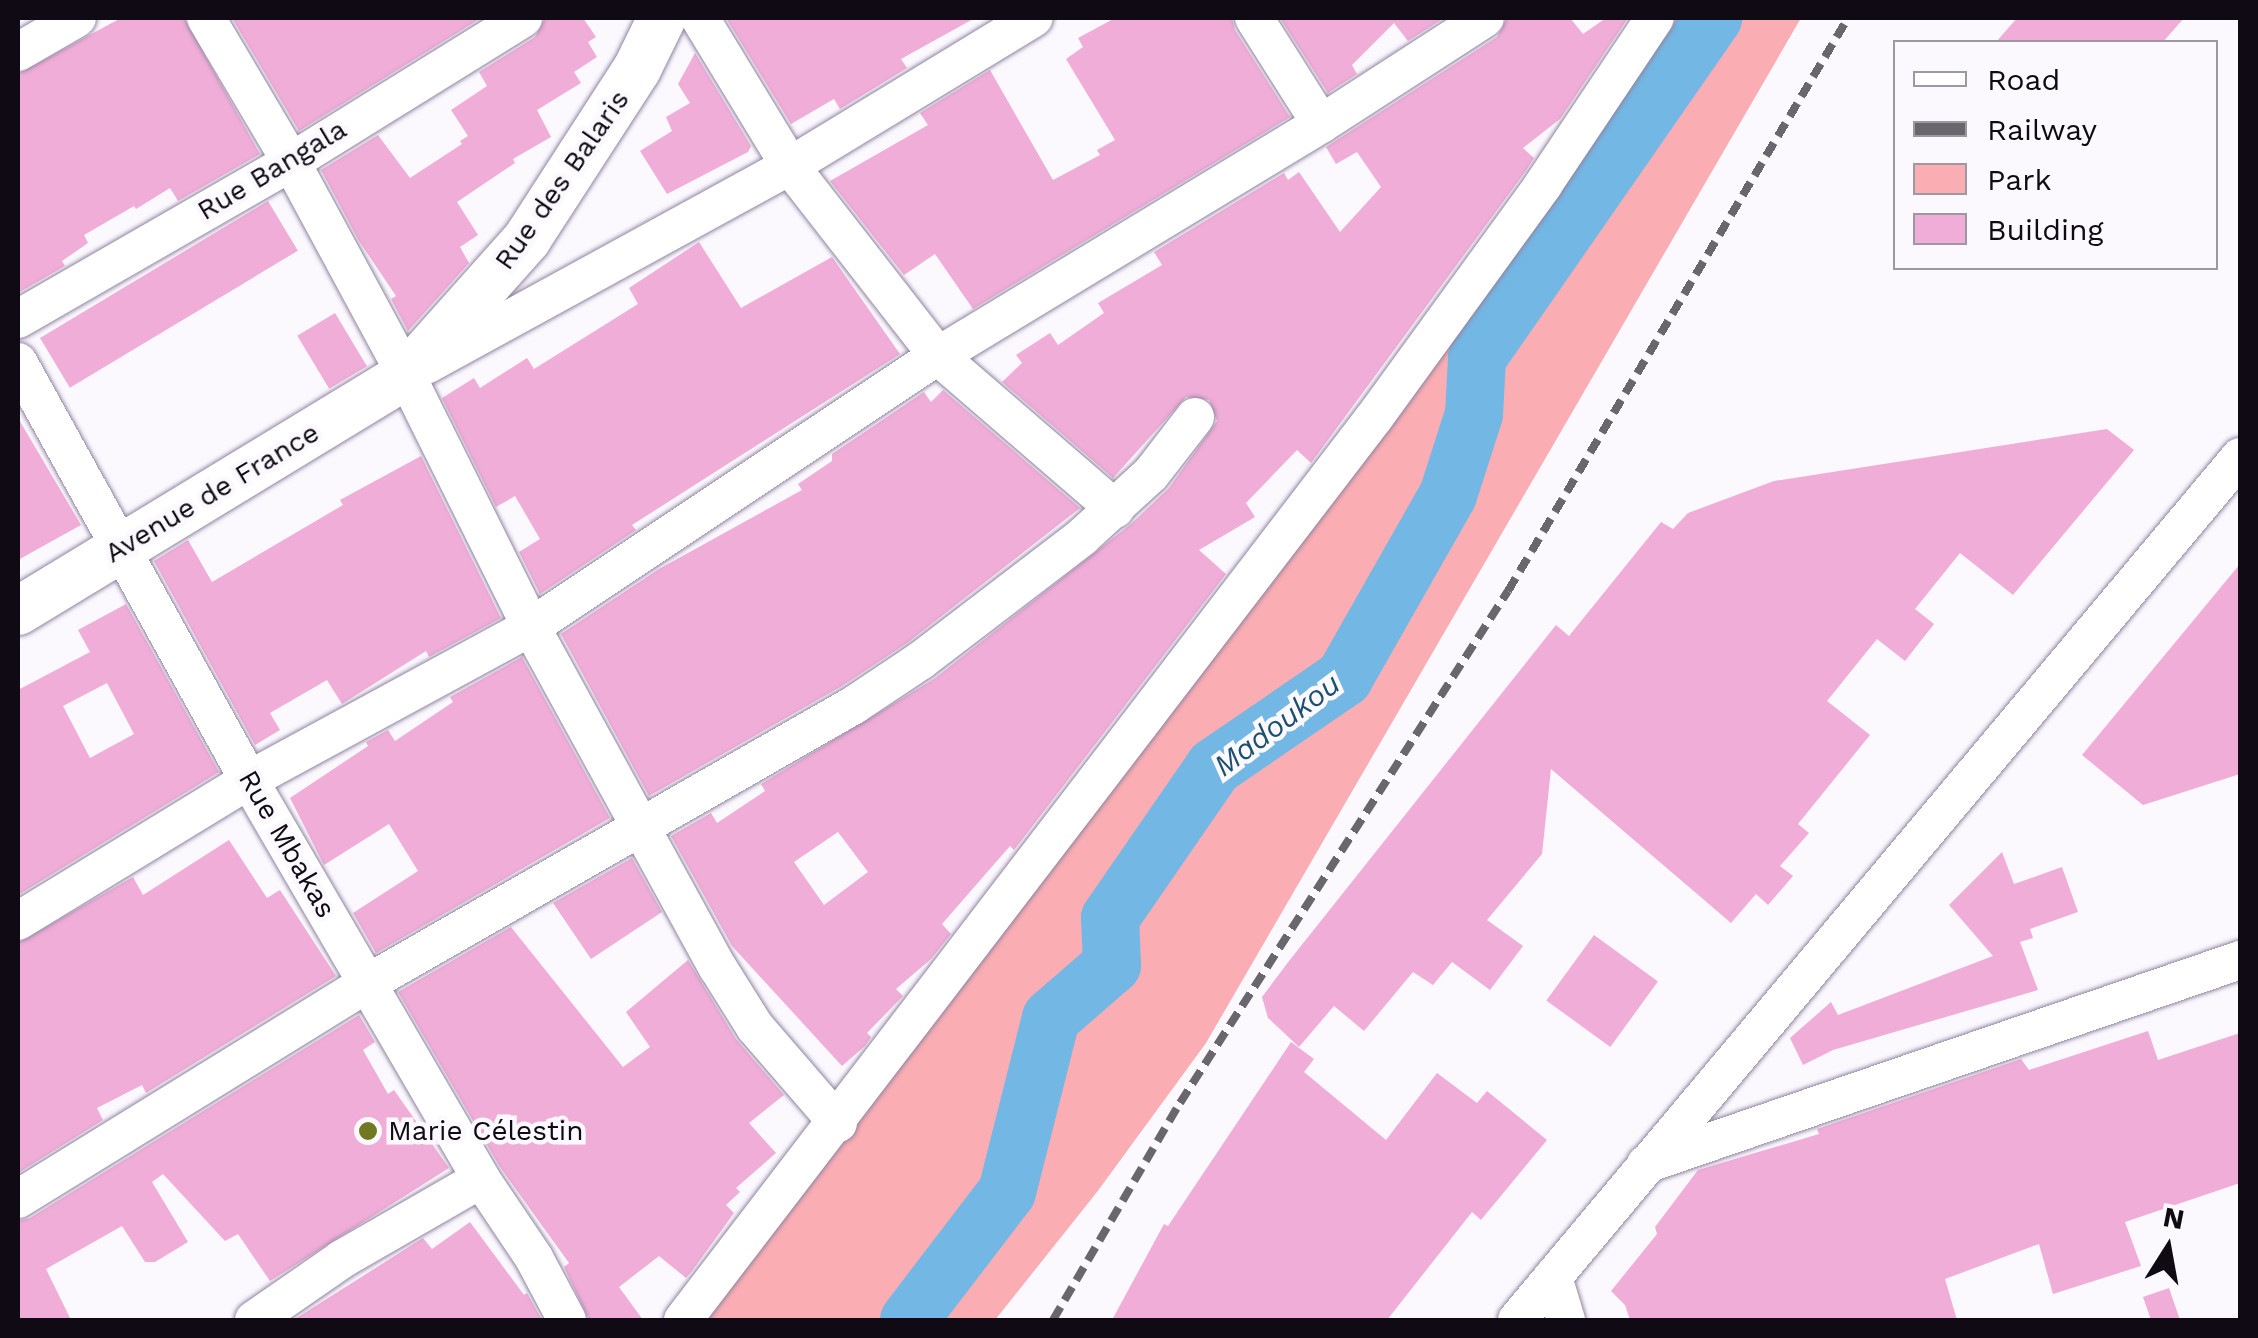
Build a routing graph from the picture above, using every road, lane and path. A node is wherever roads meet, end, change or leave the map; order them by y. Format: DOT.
graph roads {
  1 [pos="77,18"];
  2 [pos="206,18"];
  3 [pos="524,18"];
  4 [pos="662,18"];
  5 [pos="700,18"];
  6 [pos="1032,18"];
  7 [pos="1254,18"];
  8 [pos="1484,18"];
  9 [pos="1655,18"];
  10 [pos="18,52"];
  11 [pos="1321,124"];
  12 [pos="291,162"];
  13 [pos="790,166"];
  14 [pos="18,318"];
  15 [pos="938,356"];
  16 [pos="18,362"];
  17 [pos="406,376"];
  18 [pos="1195,417"];
  19 [pos="2240,457"];
  20 [pos="1115,509"];
  21 [pos="120,549"];
  22 [pos="18,611"];
  23 [pos="531,627"];
  24 [pos="249,780"];
  25 [pos="643,828"];
  26 [pos="18,921"];
  27 [pos="2240,960"];
  28 [pos="368,983"];
  29 [pos="838,1124"];
  30 [pos="1644,1164"];
  31 [pos="482,1179"];
  32 [pos="18,1198"];
  33 [pos="1553,1277"];
  34 [pos="254,1320"];
  35 [pos="567,1320"];
  36 [pos="683,1320"];
  37 [pos="1517,1320"];
  38 [pos="1566,1320"];
  1 -- 10 [label="street"];
  2 -- 12 [label="street"];
  3 -- 12 [label="street, Rue Bangala"];
  4 -- 17 [label="main road, Rue des Balaris"];
  5 -- 13 [label="street"];
  6 -- 13 [label="street"];
  7 -- 11 [label="street"];
  8 -- 11 [label="street"];
  9 -- 29 [label="street"];
  11 -- 15 [label="street"];
  12 -- 14 [label="street, Rue Bangala"];
  12 -- 17 [label="street"];
  13 -- 15 [label="street"];
  13 -- 17 [label="street"];
  15 -- 20 [label="street"];
  15 -- 23 [label="street"];
  16 -- 21 [label="street, Rue Mbakas"];
  17 -- 21 [label="main road, Avenue de France"];
  17 -- 23 [label="street"];
  18 -- 20 [label="street"];
  19 -- 30 [label="street"];
  20 -- 25 [label="street"];
  21 -- 22 [label="main road, Avenue de France"];
  21 -- 24 [label="street, Rue Mbakas"];
  23 -- 24 [label="street"];
  23 -- 25 [label="street"];
  24 -- 26 [label="street"];
  24 -- 28 [label="street, Rue Mbakas"];
  25 -- 28 [label="street"];
  25 -- 29 [label="street"];
  27 -- 30 [label="street"];
  28 -- 31 [label="street, Rue Mbakas"];
  28 -- 32 [label="street"];
  29 -- 36 [label="street"];
  30 -- 33 [label="street"];
  31 -- 34 [label="street"];
  31 -- 35 [label="street, Rue Mbakas"];
  33 -- 37 [label="street"];
  33 -- 38 [label="street"];
}
